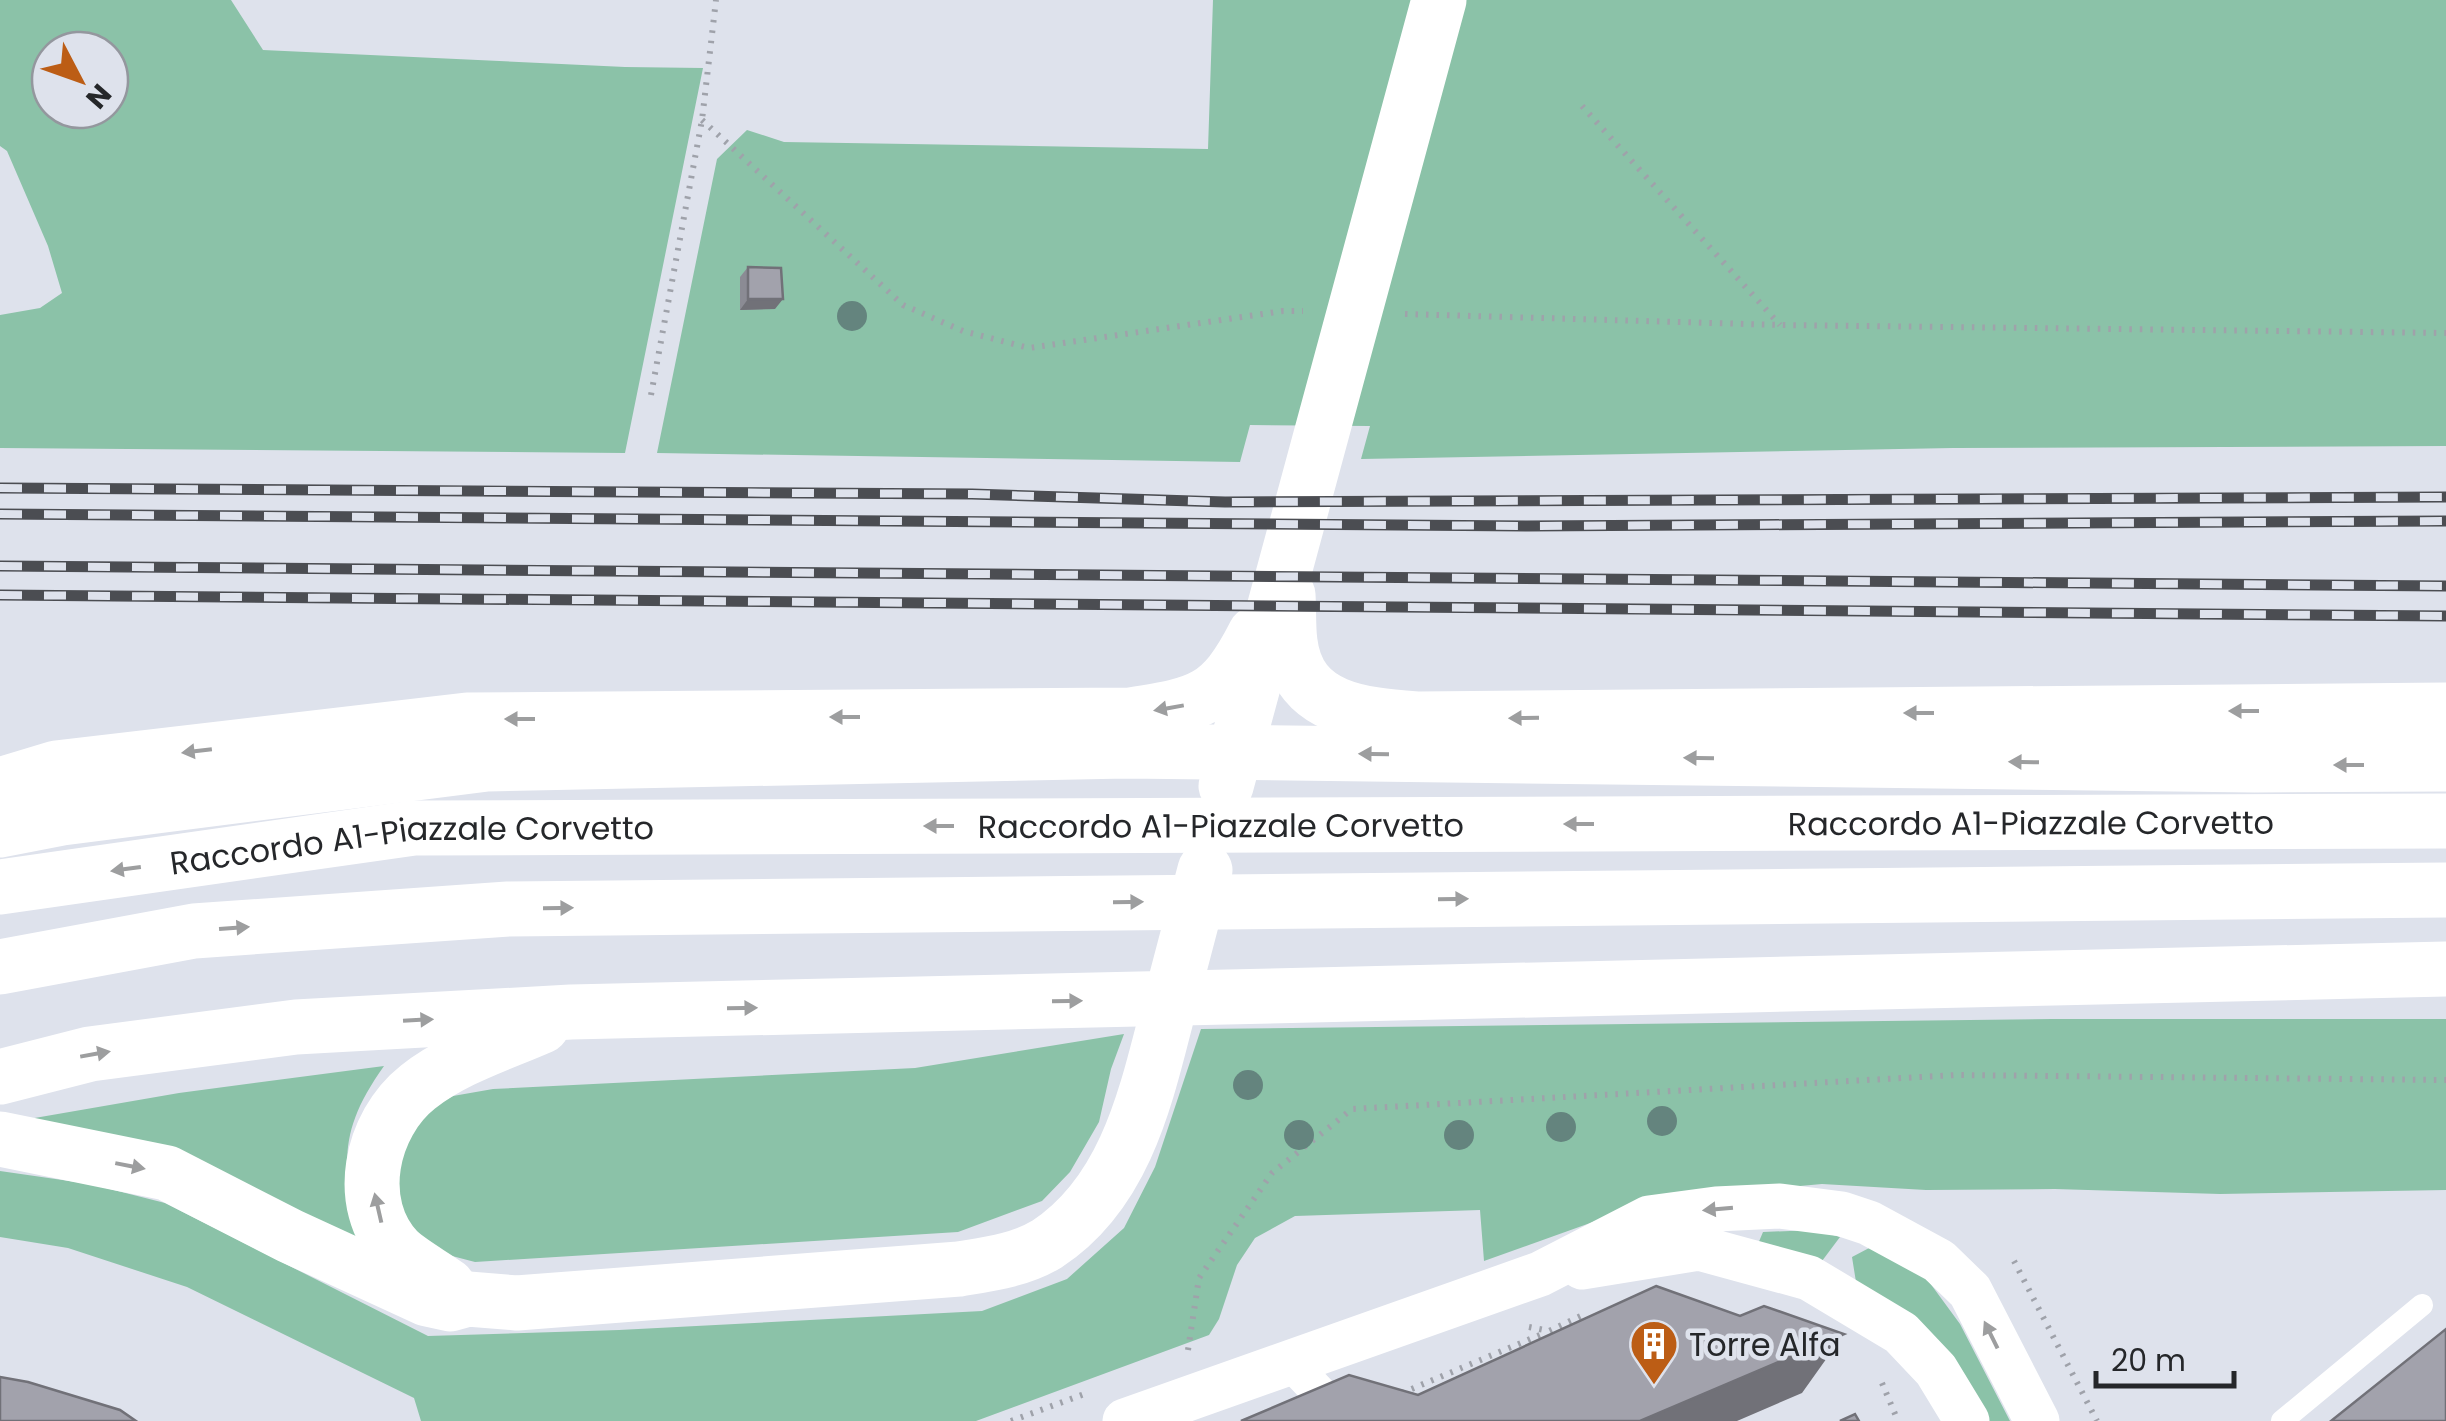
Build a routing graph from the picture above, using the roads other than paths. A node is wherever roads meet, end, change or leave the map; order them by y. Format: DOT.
graph roads {
  1 [pos="1440,0"];
  2 [pos="1288,558"];
  3 [pos="2446,710"];
  4 [pos="2446,764"];
  5 [pos="0,784"];
  6 [pos="2446,821"];
  7 [pos="0,830"];
  8 [pos="0,888"];
  9 [pos="2446,890"];
  10 [pos="0,967"];
  11 [pos="2446,969"];
  12 [pos="571,1012"];
  13 [pos="0,1077"];
  14 [pos="0,1140"];
  15 [pos="1869,1223"];
  16 [pos="1540,1274"];
  17 [pos="1832,1289"];
  18 [pos="468,1299"];
  19 [pos="2422,1305"];
  20 [pos="1290,1362"];
  21 [pos="1125,1421"];
  22 [pos="1346,1421"];
  23 [pos="1967,1421"];
  24 [pos="2037,1421"];
  25 [pos="2282,1421"];
  1 -- 2 [label="highway"];
  3 -- 2 [label="highway, one-way"];
  2 -- 5 [label="highway, one-way"];
  2 -- 18 [label="highway"];
  4 -- 7 [label="highway, one-way"];
  6 -- 8 [label="highway, Raccordo A1-Piazzale Corvetto, one-way"];
  10 -- 9 [label="highway, one-way"];
  12 -- 11 [label="highway, one-way"];
  13 -- 12 [label="highway, one-way"];
  18 -- 12 [label="highway, one-way"];
  14 -- 18 [label="highway, one-way"];
  15 -- 16 [label="street, one-way"];
  15 -- 17 [label="street"];
  24 -- 15 [label="street, one-way"];
  16 -- 17 [label="street"];
  16 -- 20 [label="street"];
  17 -- 23 [label="street"];
  19 -- 25 [label="lane"];
  20 -- 21 [label="street"];
  20 -- 22 [label="street"];
}
